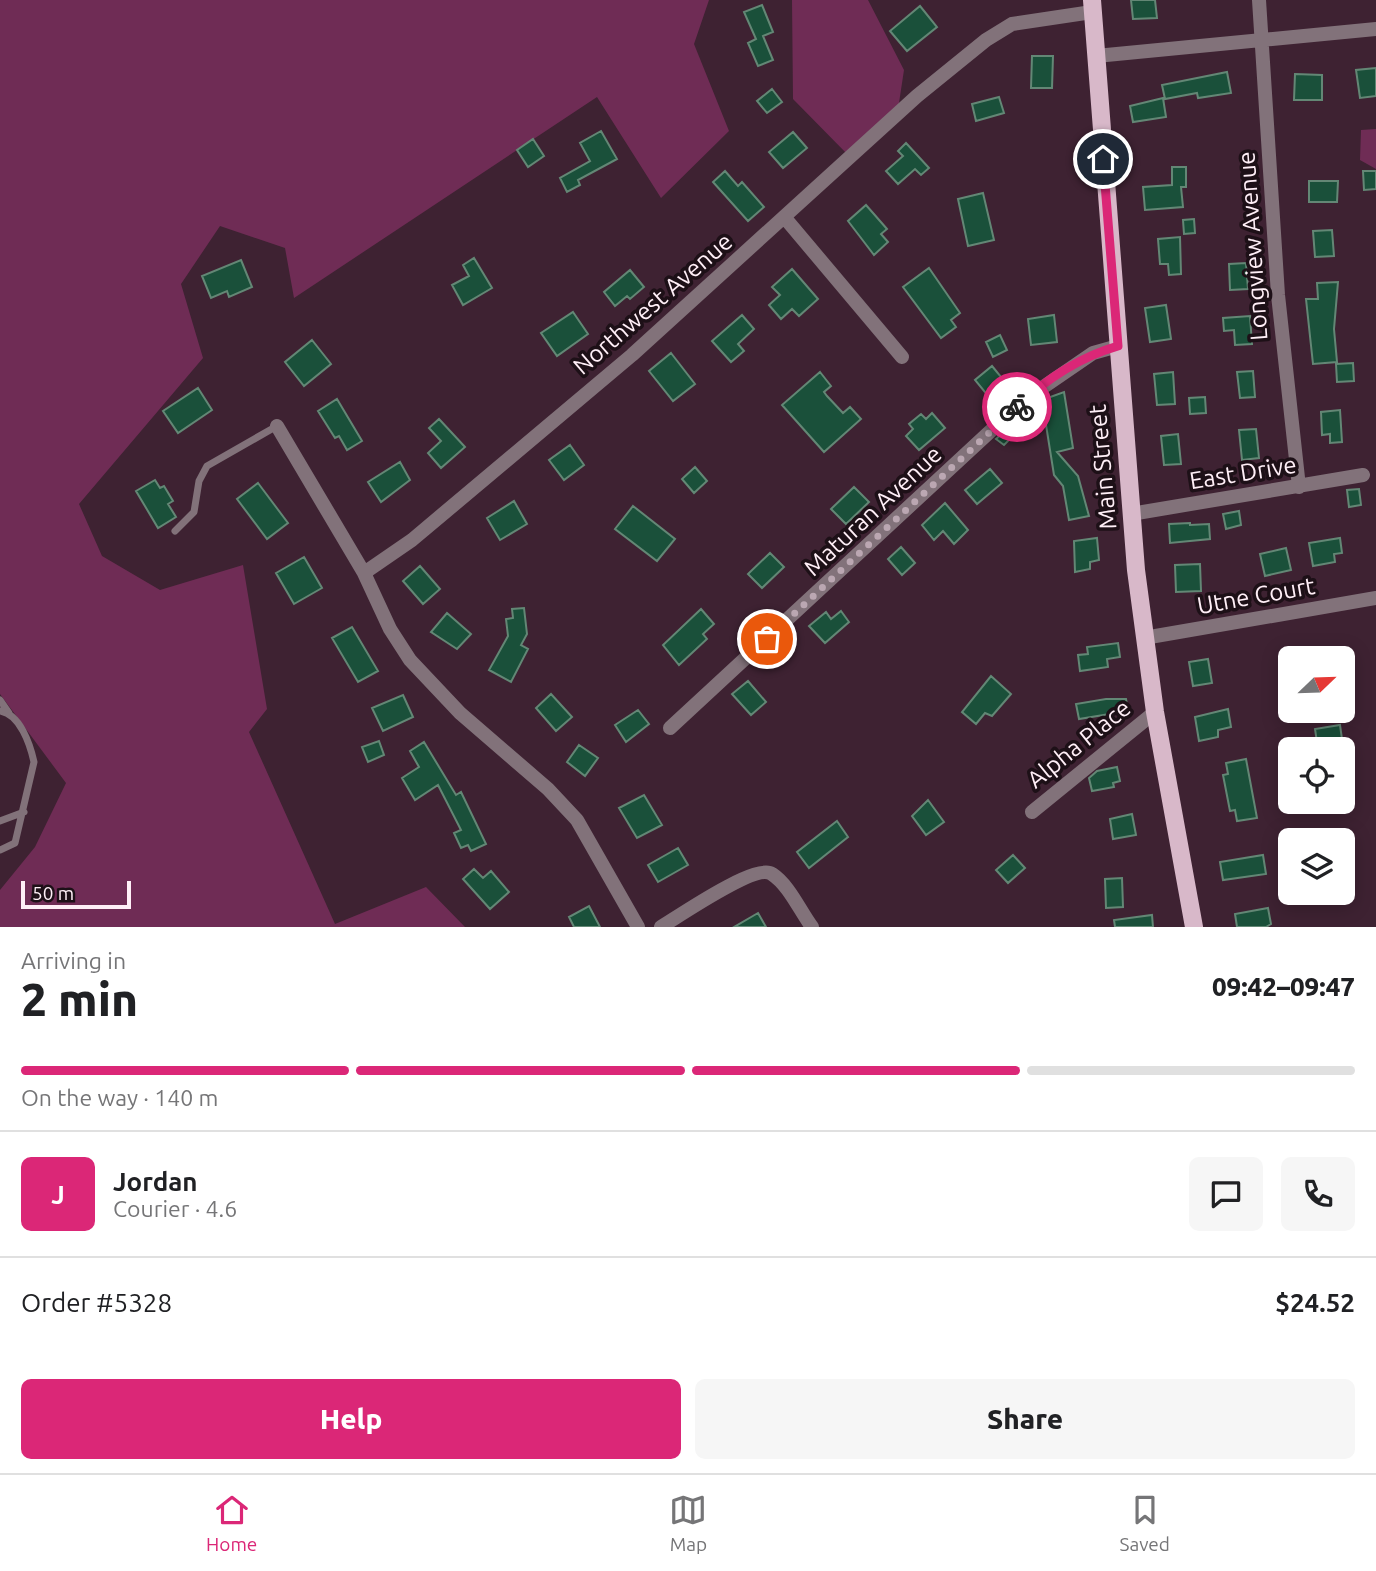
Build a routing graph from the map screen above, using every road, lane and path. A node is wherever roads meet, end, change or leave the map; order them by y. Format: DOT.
graph roads {
  1 [pos="1259,0"];
  2 [pos="1092,6"];
  3 [pos="1376,29"];
  4 [pos="1261,39"];
  5 [pos="1096,56"];
  6 [pos="785,218"];
  7 [pos="1118,346"];
  8 [pos="902,357"];
  9 [pos="276,426"];
  10 [pos="1363,475"];
  11 [pos="1299,487"];
  12 [pos="1131,514"];
  13 [pos="175,531"];
  14 [pos="364,573"];
  15 [pos="1376,598"];
  16 [pos="1144,638"];
  17 [pos="0,699"];
  18 [pos="0,711"];
  19 [pos="1155,712"];
  20 [pos="9,713"];
  21 [pos="670,728"];
  22 [pos="24,812"];
  23 [pos="1032,812"];
  24 [pos="0,821"];
  25 [pos="0,850"];
  26 [pos="638,927"];
  27 [pos="661,927"];
  28 [pos="812,927"];
  29 [pos="1194,927"];
  1 -- 4 [label="street, Longview Avenue"];
  2 -- 5 [label="main road, Main Street"];
  2 -- 6 [label="street, Northwest Avenue"];
  3 -- 4 [label="street"];
  4 -- 5 [label="street"];
  4 -- 11 [label="street, Longview Avenue"];
  5 -- 7 [label="main road, Main Street"];
  6 -- 8 [label="street"];
  6 -- 14 [label="street, Northwest Avenue"];
  7 -- 12 [label="main road, Main Street"];
  7 -- 21 [label="street, Maturan Avenue"];
  9 -- 13 [label="lane"];
  9 -- 14 [label="street"];
  10 -- 11 [label="street, East Drive"];
  11 -- 12 [label="street, East Drive"];
  12 -- 16 [label="main road, Main Street"];
  14 -- 26 [label="street"];
  15 -- 16 [label="street, Utne Court"];
  16 -- 19 [label="main road, Main Street"];
  17 -- 20 [label="lane"];
  18 -- 20 [label="lane"];
  19 -- 23 [label="street, Alpha Place"];
  19 -- 29 [label="main road, Main Street"];
  20 -- 22 [label="lane"];
  22 -- 24 [label="lane"];
  22 -- 25 [label="lane"];
  27 -- 28 [label="street"];
}
